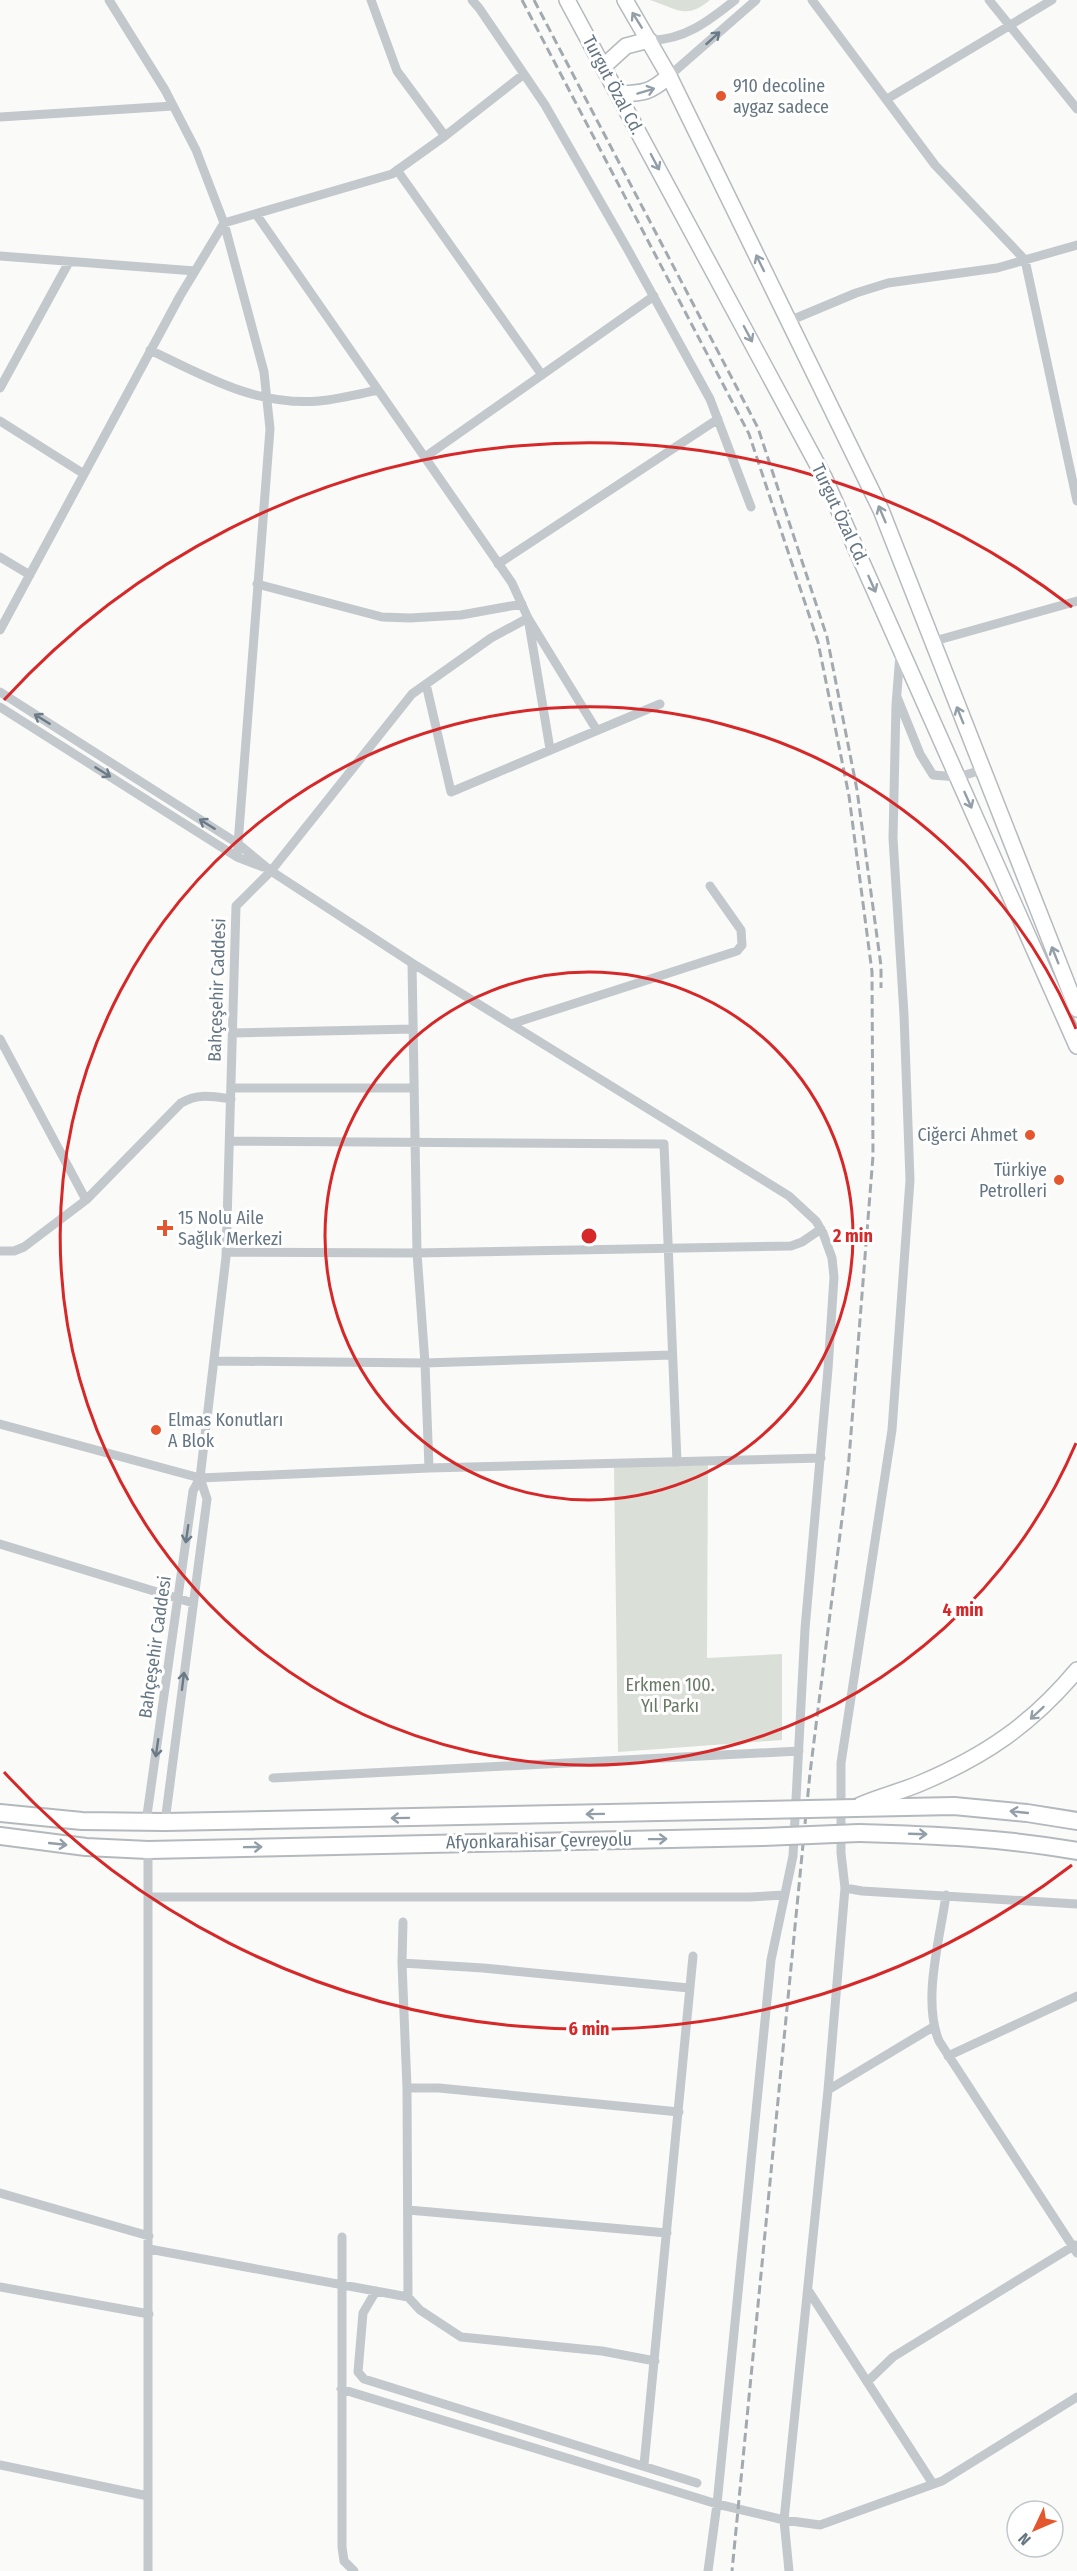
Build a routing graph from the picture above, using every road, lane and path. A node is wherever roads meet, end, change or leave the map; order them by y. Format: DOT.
graph roads {
  1 [pos="109,0"];
  2 [pos="371,0"];
  3 [pos="472,0"];
  4 [pos="567,0"];
  5 [pos="624,0"];
  6 [pos="735,0"];
  7 [pos="756,0"];
  8 [pos="812,0"];
  9 [pos="989,0"];
  10 [pos="1052,0"];
  11 [pos="1009,25"];
  12 [pos="649,40"];
  13 [pos="604,66"];
  14 [pos="524,74"];
  15 [pos="669,76"];
  16 [pos="619,94"];
  17 [pos="887,99"];
  18 [pos="173,106"];
  19 [pos="1077,109"];
  20 [pos="0,117"];
  21 [pos="445,136"];
  22 [pos="397,170"];
  23 [pos="256,214"];
  24 [pos="224,223"];
  25 [pos="1077,245"];
  26 [pos="0,256"];
  27 [pos="1025,260"];
  28 [pos="69,262"];
  29 [pos="195,271"];
  30 [pos="654,297"];
  31 [pos="789,321"];
  32 [pos="150,350"];
  33 [pos="542,375"];
  34 [pos="0,388"];
  35 [pos="378,390"];
  36 [pos="267,399"];
  37 [pos="718,419"];
  38 [pos="0,421"];
  39 [pos="425,457"];
  40 [pos="84,474"];
  41 [pos="1077,501"];
  42 [pos="751,507"];
  43 [pos="0,557"];
  44 [pos="498,564"];
  45 [pos="30,575"];
  46 [pos="258,584"];
  47 [pos="1077,602"];
  48 [pos="522,604"];
  49 [pos="528,618"];
  50 [pos="0,630"];
  51 [pos="931,642"];
  52 [pos="900,648"];
  53 [pos="426,684"];
  54 [pos="0,692"];
  55 [pos="896,694"];
  56 [pos="660,704"];
  57 [pos="0,707"];
  58 [pos="596,729"];
  59 [pos="550,749"];
  60 [pos="982,770"];
  61 [pos="958,777"];
  62 [pos="237,843"];
  63 [pos="237,857"];
  64 [pos="271,870"];
  65 [pos="710,886"];
  66 [pos="412,963"];
  67 [pos="1077,1010"];
  68 [pos="511,1024"];
  69 [pos="413,1029"];
  70 [pos="232,1033"];
  71 [pos="0,1039"];
  72 [pos="1077,1046"];
  73 [pos="231,1088"];
  74 [pos="414,1088"];
  75 [pos="231,1099"];
  76 [pos="230,1141"];
  77 [pos="415,1142"];
  78 [pos="86,1200"];
  79 [pos="821,1229"];
  80 [pos="668,1248"];
  81 [pos="0,1251"];
  82 [pos="226,1252"];
  83 [pos="417,1253"];
  84 [pos="672,1354"];
  85 [pos="214,1361"];
  86 [pos="425,1363"];
  87 [pos="0,1424"];
  88 [pos="820,1458"];
  89 [pos="677,1462"];
  90 [pos="429,1468"];
  91 [pos="200,1478"];
  92 [pos="0,1544"];
  93 [pos="178,1598"];
  94 [pos="193,1603"];
  95 [pos="1077,1670"];
  96 [pos="799,1751"];
  97 [pos="273,1778"];
  98 [pos="856,1808"];
  99 [pos="0,1813"];
  100 [pos="1077,1821"];
  101 [pos="146,1822"];
  102 [pos="165,1822"];
  103 [pos="0,1836"];
  104 [pos="148,1850"];
  105 [pos="1077,1851"];
  106 [pos="845,1888"];
  107 [pos="784,1895"];
  108 [pos="946,1895"];
  109 [pos="148,1897"];
  110 [pos="1077,1905"];
  111 [pos="403,1922"];
  112 [pos="693,1956"];
  113 [pos="402,1963"];
  114 [pos="689,1988"];
  115 [pos="1077,1996"];
  116 [pos="933,2028"];
  117 [pos="948,2056"];
  118 [pos="407,2088"];
  119 [pos="828,2090"];
  120 [pos="679,2112"];
  121 [pos="0,2193"];
  122 [pos="408,2210"];
  123 [pos="667,2233"];
  124 [pos="149,2236"];
  125 [pos="342,2237"];
  126 [pos="1076,2248"];
  127 [pos="149,2249"];
  128 [pos="341,2284"];
  129 [pos="0,2287"];
  130 [pos="808,2290"];
  131 [pos="376,2291"];
  132 [pos="408,2297"];
  133 [pos="149,2314"];
  134 [pos="655,2361"];
  135 [pos="867,2382"];
  136 [pos="341,2389"];
  137 [pos="1077,2397"];
  138 [pos="0,2465"];
  139 [pos="644,2465"];
  140 [pos="697,2483"];
  141 [pos="933,2484"];
  142 [pos="148,2494"];
  143 [pos="717,2504"];
  144 [pos="784,2520"];
  145 [pos="148,2571"];
  146 [pos="354,2571"];
  147 [pos="708,2571"];
  148 [pos="789,2571"];
  1 -- 18 [label="street"];
  2 -- 21 [label="street"];
  3 -- 14 [label="street"];
  4 -- 13 [label="main road, Turgut Özal Cd."];
  12 -- 5 [label="main road, Turgut Özal Cd., one-way"];
  6 -- 12 [label="street"];
  15 -- 7 [label="street, one-way"];
  8 -- 17 [label="street"];
  9 -- 11 [label="street"];
  10 -- 11 [label="street"];
  11 -- 17 [label="street"];
  11 -- 19 [label="street"];
  12 -- 13 [label="main road"];
  12 -- 15 [label="main road, Turgut Özal Cd."];
  13 -- 16 [label="main road, Turgut Özal Cd."];
  14 -- 21 [label="street"];
  14 -- 30 [label="street"];
  16 -- 15 [label="main road, one-way"];
  31 -- 15 [label="main road, Turgut Özal Cd., one-way"];
  16 -- 52 [label="main road, Turgut Özal Cd., one-way"];
  17 -- 27 [label="street"];
  18 -- 20 [label="street"];
  18 -- 24 [label="street"];
  21 -- 22 [label="street"];
  22 -- 23 [label="street"];
  22 -- 33 [label="street"];
  23 -- 24 [label="street"];
  23 -- 35 [label="street"];
  24 -- 29 [label="street"];
  24 -- 36 [label="street"];
  25 -- 27 [label="street"];
  26 -- 28 [label="street"];
  27 -- 31 [label="street"];
  27 -- 41 [label="street"];
  28 -- 29 [label="street"];
  28 -- 34 [label="street"];
  29 -- 32 [label="street"];
  30 -- 33 [label="street"];
  30 -- 37 [label="street"];
  51 -- 31 [label="main road, Turgut Özal Cd., one-way"];
  32 -- 36 [label="street"];
  32 -- 40 [label="street"];
  33 -- 39 [label="street"];
  35 -- 36 [label="street"];
  35 -- 39 [label="street"];
  36 -- 46 [label="street"];
  37 -- 42 [label="street"];
  37 -- 44 [label="street"];
  38 -- 40 [label="street"];
  39 -- 44 [label="street"];
  40 -- 45 [label="street"];
  43 -- 45 [label="street"];
  44 -- 48 [label="street"];
  45 -- 50 [label="street"];
  46 -- 48 [label="street"];
  46 -- 62 [label="street"];
  47 -- 51 [label="street"];
  48 -- 49 [label="street"];
  49 -- 53 [label="street, Bahçeşehir Caddesi"];
  49 -- 58 [label="street"];
  49 -- 59 [label="street"];
  60 -- 51 [label="main road, Turgut Özal Cd., one-way"];
  52 -- 55 [label="street"];
  52 -- 61 [label="main road, Turgut Özal Cd."];
  53 -- 59 [label="street"];
  53 -- 64 [label="street, Bahçeşehir Caddesi"];
  62 -- 54 [label="street, one-way"];
  55 -- 61 [label="street"];
  55 -- 106 [label="street"];
  56 -- 58 [label="street"];
  57 -- 63 [label="street, one-way"];
  58 -- 59 [label="street"];
  60 -- 61 [label="street"];
  67 -- 60 [label="main road, Turgut Özal Cd., one-way"];
  61 -- 72 [label="main road, Turgut Özal Cd., one-way"];
  62 -- 63 [label="street"];
  62 -- 64 [label="street"];
  63 -- 64 [label="street"];
  64 -- 66 [label="street"];
  64 -- 70 [label="street, Bahçeşehir Caddesi"];
  65 -- 68 [label="street"];
  66 -- 68 [label="street"];
  66 -- 69 [label="street"];
  68 -- 79 [label="street"];
  69 -- 70 [label="street"];
  69 -- 74 [label="street"];
  70 -- 73 [label="street, Bahçeşehir Caddesi"];
  71 -- 78 [label="street"];
  73 -- 74 [label="street"];
  73 -- 75 [label="street, Bahçeşehir Caddesi"];
  74 -- 77 [label="street"];
  75 -- 76 [label="street, Bahçeşehir Caddesi"];
  75 -- 78 [label="street"];
  76 -- 77 [label="street"];
  76 -- 82 [label="street, Bahçeşehir Caddesi"];
  77 -- 80 [label="street"];
  77 -- 83 [label="street"];
  78 -- 81 [label="street"];
  79 -- 80 [label="street"];
  79 -- 88 [label="street"];
  80 -- 83 [label="street"];
  80 -- 84 [label="street"];
  82 -- 83 [label="street"];
  82 -- 85 [label="street, Bahçeşehir Caddesi"];
  83 -- 86 [label="street"];
  84 -- 86 [label="street"];
  84 -- 89 [label="street"];
  85 -- 86 [label="street"];
  85 -- 91 [label="street, Bahçeşehir Caddesi"];
  86 -- 90 [label="street"];
  87 -- 91 [label="street"];
  88 -- 89 [label="street"];
  88 -- 96 [label="street"];
  89 -- 90 [label="street"];
  90 -- 91 [label="street"];
  91 -- 93 [label="street, Bahçeşehir Caddesi, one-way"];
  91 -- 94 [label="street, Bahçeşehir Caddesi"];
  92 -- 93 [label="street"];
  93 -- 94 [label="street"];
  93 -- 101 [label="street, Bahçeşehir Caddesi, one-way"];
  102 -- 94 [label="street, Bahçeşehir Caddesi, one-way"];
  95 -- 98 [label="main road, one-way"];
  96 -- 97 [label="street"];
  96 -- 107 [label="street"];
  100 -- 98 [label="highway, Afyonkarahisar Çevreyolu, one-way"];
  98 -- 102 [label="highway, Afyonkarahisar Çevreyolu, one-way, bridge"];
  99 -- 101 [label="highway, Afyonkarahisar Çevreyolu"];
  101 -- 102 [label="highway, Afyonkarahisar Çevreyolu"];
  103 -- 104 [label="highway, Afyonkarahisar Çevreyolu, one-way"];
  104 -- 105 [label="highway, Afyonkarahisar Çevreyolu, one-way, bridge"];
  104 -- 109 [label="street"];
  106 -- 108 [label="street"];
  106 -- 119 [label="street"];
  107 -- 109 [label="street"];
  107 -- 143 [label="street"];
  108 -- 110 [label="street"];
  108 -- 116 [label="street"];
  109 -- 124 [label="street"];
  111 -- 113 [label="street"];
  112 -- 114 [label="street"];
  113 -- 114 [label="street"];
  113 -- 118 [label="street"];
  114 -- 120 [label="street"];
  115 -- 117 [label="street"];
  116 -- 117 [label="street"];
  116 -- 119 [label="street"];
  117 -- 126 [label="street"];
  118 -- 120 [label="street"];
  118 -- 122 [label="street"];
  119 -- 130 [label="street"];
  120 -- 123 [label="street"];
  121 -- 124 [label="street"];
  122 -- 123 [label="street"];
  122 -- 132 [label="street"];
  123 -- 134 [label="street"];
  124 -- 127 [label="street"];
  125 -- 128 [label="street"];
  126 -- 135 [label="street"];
  127 -- 128 [label="street"];
  127 -- 133 [label="street"];
  128 -- 131 [label="street"];
  128 -- 136 [label="street"];
  129 -- 133 [label="street"];
  130 -- 135 [label="street"];
  130 -- 144 [label="street"];
  131 -- 132 [label="street"];
  131 -- 139 [label="street"];
  132 -- 134 [label="street"];
  133 -- 142 [label="street"];
  134 -- 139 [label="street"];
  135 -- 141 [label="street"];
  136 -- 143 [label="street"];
  136 -- 146 [label="street"];
  137 -- 141 [label="street"];
  138 -- 142 [label="street"];
  139 -- 140 [label="street"];
  141 -- 144 [label="street"];
  142 -- 145 [label="street"];
  143 -- 144 [label="street"];
  143 -- 147 [label="street"];
  144 -- 148 [label="street"];
}
